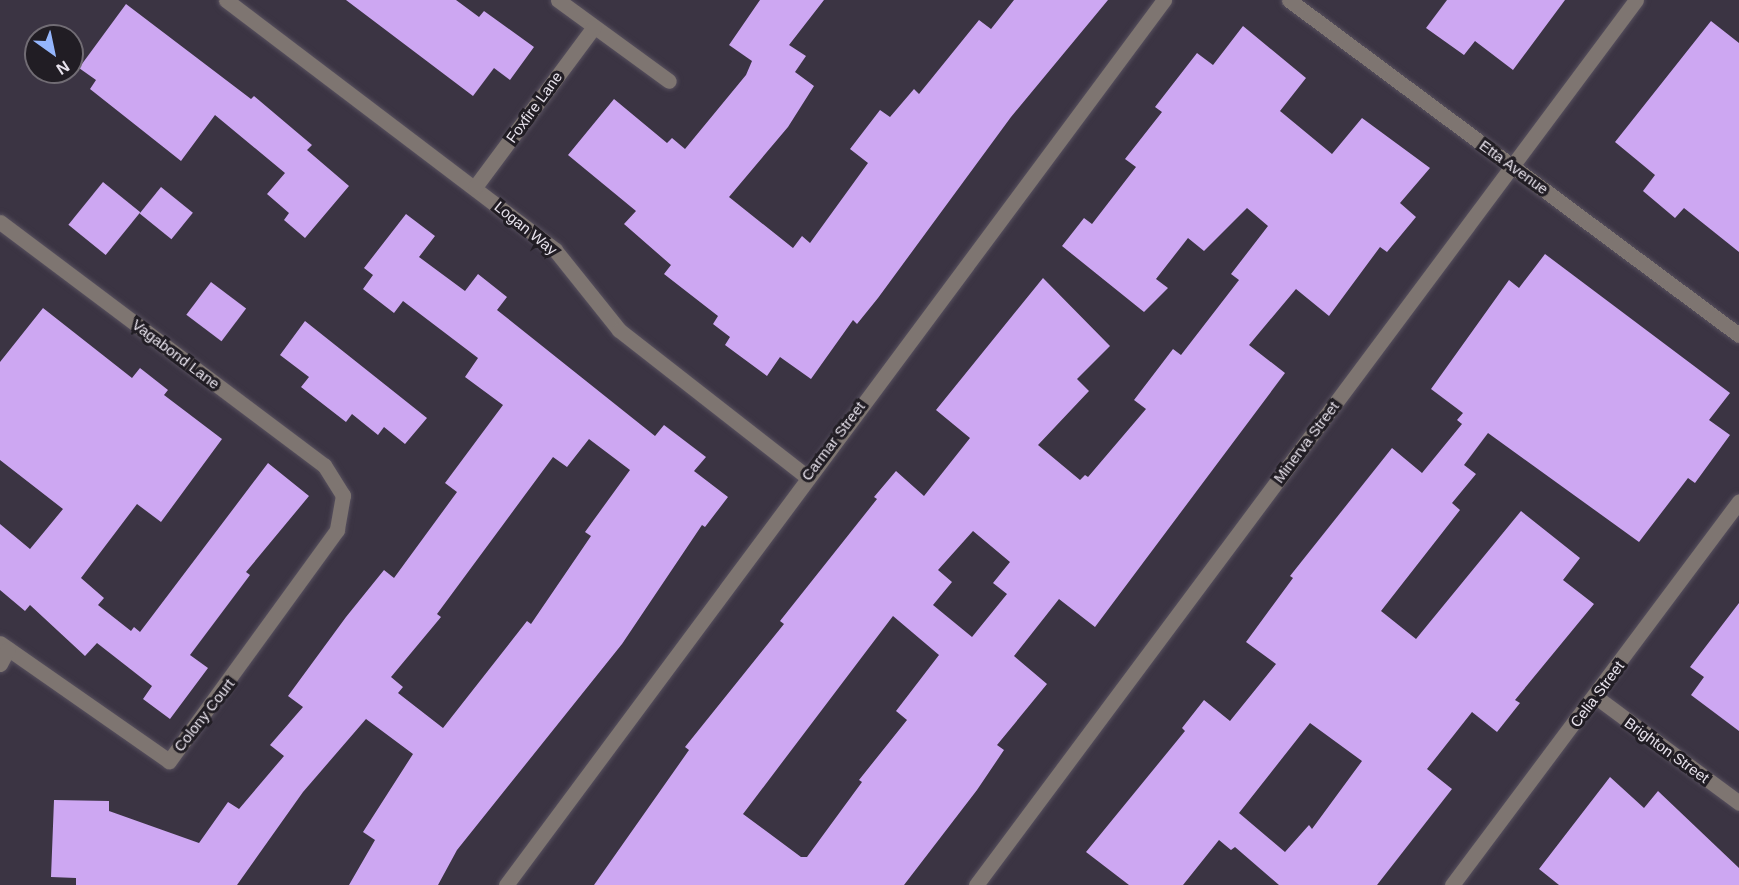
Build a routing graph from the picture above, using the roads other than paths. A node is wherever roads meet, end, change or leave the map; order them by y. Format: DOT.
graph roads {
  1 [pos="226,0"];
  2 [pos="558,0"];
  3 [pos="1164,0"];
  4 [pos="1289,0"];
  5 [pos="1636,0"];
  6 [pos="594,27"];
  7 [pos="669,81"];
  8 [pos="1511,166"];
  9 [pos="475,187"];
  10 [pos="0,222"];
  11 [pos="1739,335"];
  12 [pos="807,477"];
  13 [pos="343,495"];
  14 [pos="1739,501"];
  15 [pos="4,646"];
  16 [pos="0,664"];
  17 [pos="1596,697"];
  18 [pos="1739,803"];
  19 [pos="506,885"];
  20 [pos="976,885"];
  21 [pos="1452,885"];
  1 -- 9 [label="street, Logan Way"];
  2 -- 6 [label="street"];
  3 -- 12 [label="street, Carmar Street"];
  4 -- 8 [label="street, Etta Avenue"];
  5 -- 8 [label="street, Minerva Street"];
  6 -- 7 [label="street"];
  6 -- 9 [label="street, Foxfire Lane"];
  8 -- 11 [label="street, Etta Avenue"];
  8 -- 20 [label="street, Minerva Street"];
  9 -- 12 [label="street, Logan Way"];
  10 -- 13 [label="street, Vagabond Lane"];
  12 -- 19 [label="street, Carmar Street"];
  13 -- 15 [label="street, Colony Court"];
  14 -- 17 [label="street, Celia Street"];
  15 -- 16 [label="street"];
  17 -- 18 [label="street, Brighton Street"];
  17 -- 21 [label="street, Celia Street"];
}
